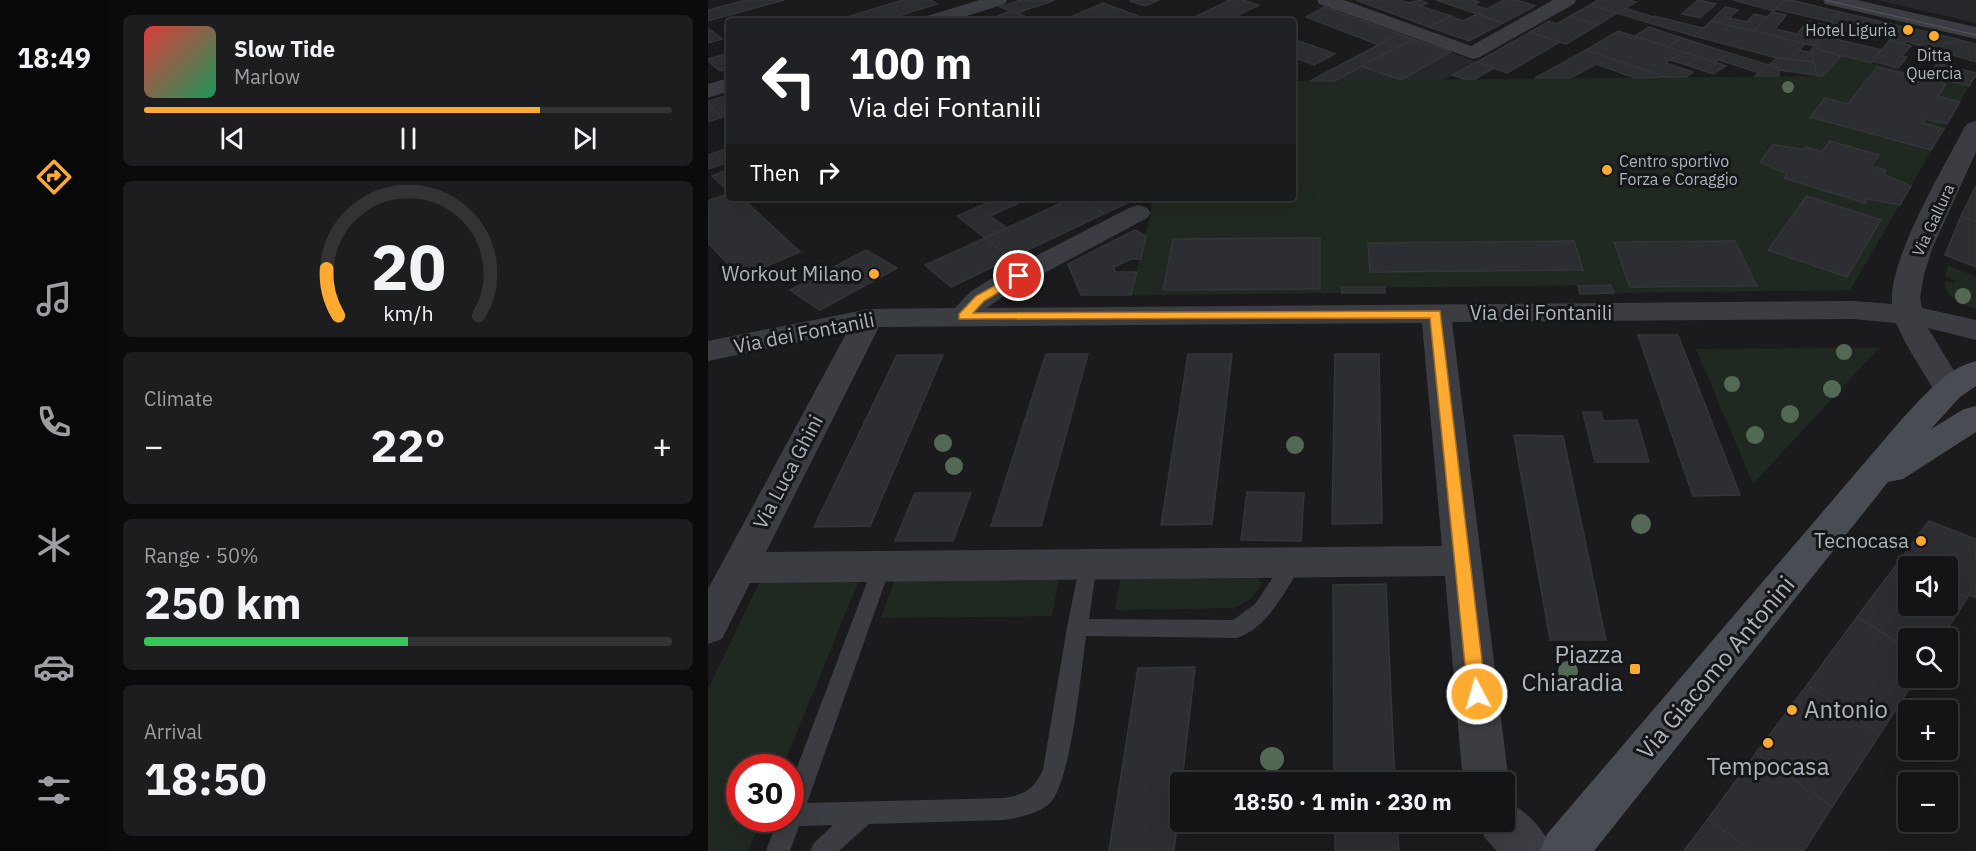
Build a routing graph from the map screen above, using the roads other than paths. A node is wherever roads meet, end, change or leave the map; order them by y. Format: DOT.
graph roads {
  1 [pos="998,0"];
  2 [pos="1326,0"];
  3 [pos="1567,0"];
  4 [pos="1832,0"];
  5 [pos="941,18"];
  6 [pos="1976,33"];
  7 [pos="726,85"];
  8 [pos="708,91"];
  9 [pos="1976,128"];
  10 [pos="1138,213"];
  11 [pos="1436,314"];
  12 [pos="1908,316"];
  13 [pos="963,317"];
  14 [pos="869,318"];
  15 [pos="1976,330"];
  16 [pos="708,351"];
  17 [pos="1976,371"];
  18 [pos="1949,389"];
  19 [pos="1976,417"];
  20 [pos="1867,486"];
  21 [pos="1462,561"];
  22 [pos="1293,563"];
  23 [pos="1088,564"];
  24 [pos="882,566"];
  25 [pos="739,568"];
  26 [pos="708,627"];
  27 [pos="1077,627"];
  28 [pos="1485,772"];
  29 [pos="804,781"];
  30 [pos="863,814"];
  31 [pos="804,816"];
  32 [pos="785,832"];
  33 [pos="1511,832"];
  34 [pos="778,851"];
  35 [pos="822,851"];
  36 [pos="1529,851"];
  37 [pos="1564,851"];
  1 -- 5 [label="street"];
  2 -- 3 [label="street"];
  4 -- 6 [label="street"];
  7 -- 8 [label="street"];
  9 -- 12 [label="street, Via Gallura"];
  10 -- 13 [label="street"];
  11 -- 12 [label="street, Via dei Fontanili"];
  11 -- 13 [label="street, Via dei Fontanili"];
  11 -- 21 [label="street"];
  12 -- 15 [label="street, Via dei Fontanili"];
  12 -- 18 [label="street"];
  13 -- 14 [label="street, Via dei Fontanili"];
  14 -- 16 [label="street, Via dei Fontanili"];
  14 -- 25 [label="street, Via Luca Ghini"];
  17 -- 18 [label="main road, Via Giacomo Antonini"];
  18 -- 20 [label="main road, Via Giacomo Antonini"];
  19 -- 20 [label="main road"];
  20 -- 37 [label="main road, Via Giacomo Antonini"];
  21 -- 22 [label="street"];
  21 -- 28 [label="street"];
  22 -- 23 [label="street"];
  22 -- 27 [label="lane"];
  23 -- 24 [label="street"];
  23 -- 27 [label="lane"];
  24 -- 25 [label="street"];
  24 -- 29 [label="lane"];
  25 -- 26 [label="street, Via Luca Ghini"];
  27 -- 30 [label="lane"];
  30 -- 31 [label="lane"];
  30 -- 35 [label="lane"];
  32 -- 34 [label="lane"];
  33 -- 36 [label="street"];
}
